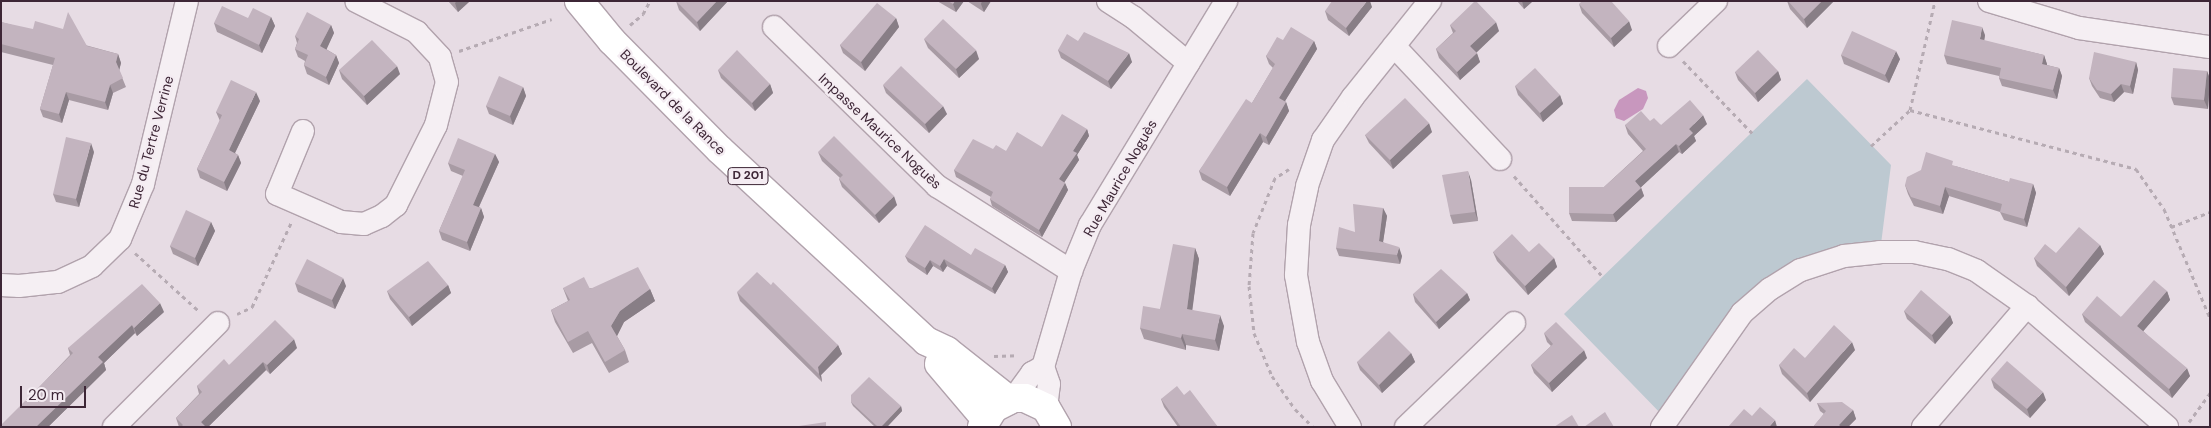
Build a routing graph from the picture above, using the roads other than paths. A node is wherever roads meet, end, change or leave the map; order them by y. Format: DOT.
graph roads {
  1 [pos="187,1"];
  2 [pos="356,1"];
  3 [pos="579,1"];
  4 [pos="1108,1"];
  5 [pos="1226,1"];
  6 [pos="1430,1"];
  7 [pos="1716,1"];
  8 [pos="1989,1"];
  9 [pos="774,27"];
  10 [pos="1394,46"];
  11 [pos="1669,46"];
  12 [pos="2210,47"];
  13 [pos="1188,63"];
  14 [pos="303,131"];
  15 [pos="1500,159"];
  16 [pos="1071,271"];
  17 [pos="1,285"];
  18 [pos="2028,306"];
  19 [pos="218,323"];
  20 [pos="1514,323"];
  21 [pos="926,341"];
  22 [pos="1043,366"];
  23 [pos="1011,399"];
  24 [pos="1052,417"];
  25 [pos="984,423"];
  26 [pos="114,427"];
  27 [pos="1350,427"];
  28 [pos="1406,427"];
  29 [pos="1662,427"];
  30 [pos="1923,427"];
  31 [pos="2167,427"];
  1 -- 17 [label="street, Rue du Tertre Verrine"];
  2 -- 14 [label="street"];
  3 -- 21 [label="main road, Boulevard de la Rance / D 201"];
  4 -- 13 [label="street"];
  5 -- 13 [label="street, Rue Maurice Noguès"];
  6 -- 10 [label="street"];
  7 -- 11 [label="street"];
  8 -- 12 [label="street"];
  9 -- 16 [label="street, Impasse Maurice Noguès"];
  10 -- 15 [label="street"];
  10 -- 27 [label="street"];
  13 -- 16 [label="street, Rue Maurice Noguès"];
  16 -- 22 [label="street, Rue Maurice Noguès"];
  18 -- 29 [label="street"];
  18 -- 30 [label="street"];
  18 -- 31 [label="street"];
  19 -- 26 [label="street"];
  20 -- 28 [label="street"];
  21 -- 23 [label="main road, Boulevard de la Rance / D 201"];
  21 -- 25 [label="main road, Boulevard de la Rance / D 201"];
  22 -- 23 [label="street"];
  22 -- 24 [label="street, Rue Maurice Noguès"];
  23 -- 24 [label="main road"];
  23 -- 25 [label="main road"];
}
